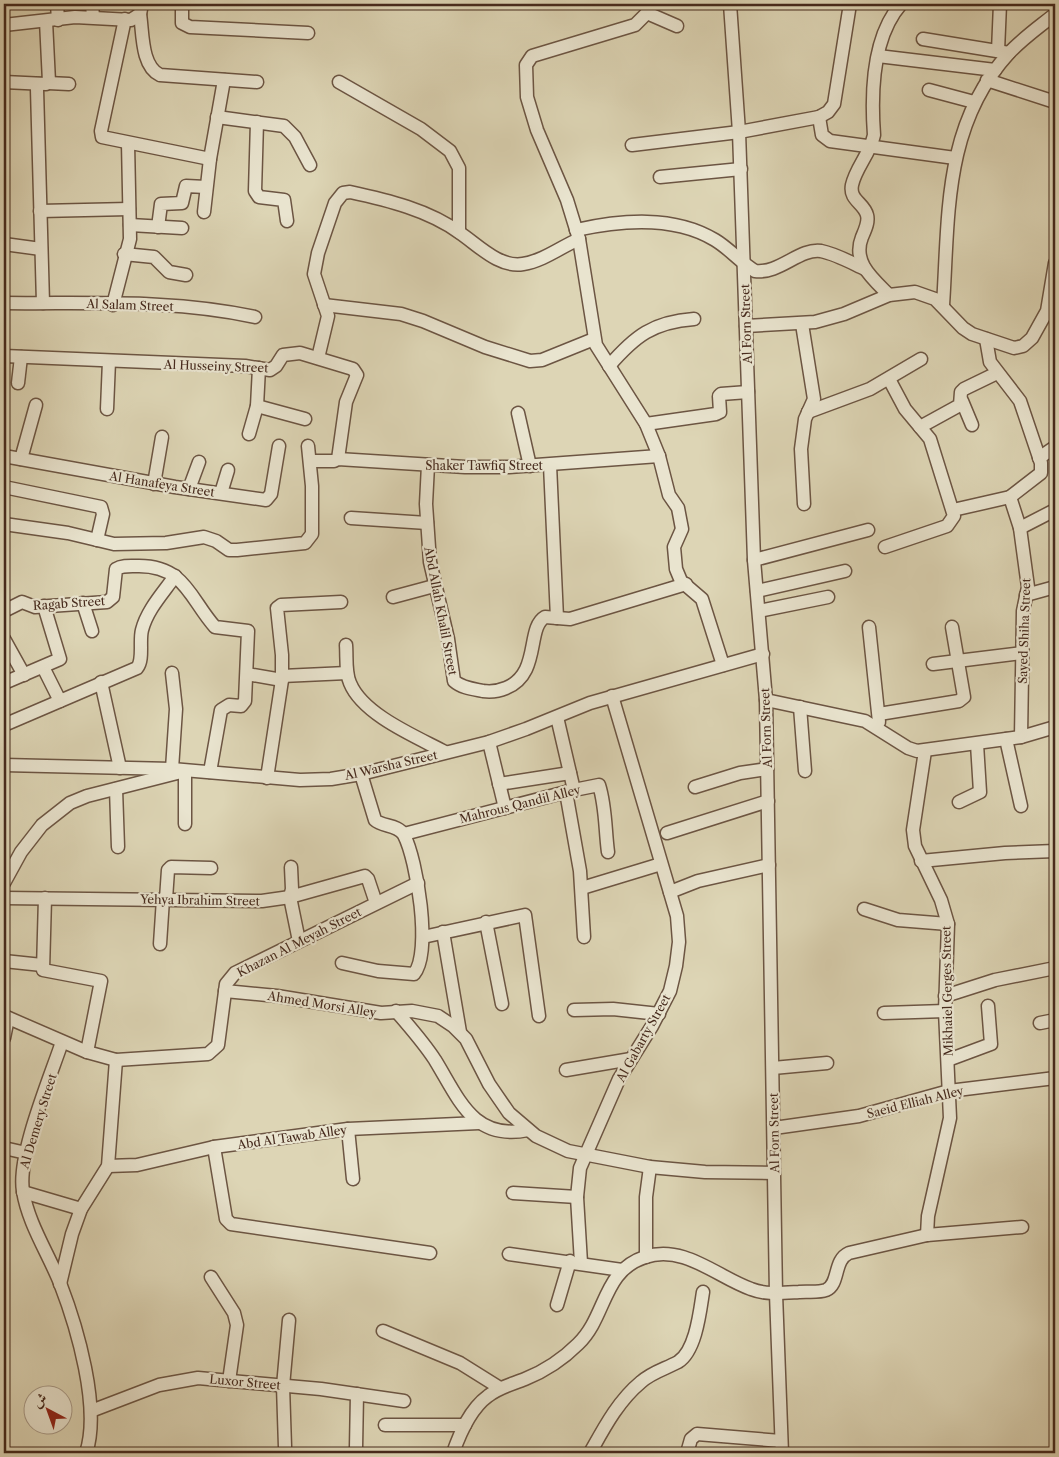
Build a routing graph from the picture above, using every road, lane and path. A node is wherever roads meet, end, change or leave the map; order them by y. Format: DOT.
graph roads {
  1 [pos="56,4"];
  2 [pos="182,4"];
  3 [pos="730,4"];
  4 [pos="850,4"];
  5 [pos="901,4"];
  6 [pos="1000,4"];
  7 [pos="141,7"];
  8 [pos="649,8"];
  9 [pos="93,10"];
  10 [pos="1055,14"];
  11 [pos="125,19"];
  12 [pos="52,20"];
  13 [pos="4,25"];
  14 [pos="677,26"];
  15 [pos="308,33"];
  16 [pos="923,39"];
  17 [pos="1004,52"];
  18 [pos="878,56"];
  19 [pos="991,75"];
  20 [pos="224,80"];
  21 [pos="4,82"];
  22 [pos="257,82"];
  23 [pos="339,82"];
  24 [pos="44,84"];
  25 [pos="69,84"];
  26 [pos="929,90"];
  27 [pos="974,102"];
  28 [pos="1055,102"];
  29 [pos="217,117"];
  30 [pos="819,117"];
  31 [pos="257,122"];
  32 [pos="739,132"];
  33 [pos="128,143"];
  34 [pos="632,145"];
  35 [pos="872,145"];
  36 [pos="955,158"];
  37 [pos="210,159"];
  38 [pos="310,165"];
  39 [pos="741,169"];
  40 [pos="660,177"];
  41 [pos="206,187"];
  42 [pos="129,209"];
  43 [pos="40,211"];
  44 [pos="204,212"];
  45 [pos="287,220"];
  46 [pos="130,225"];
  47 [pos="158,227"];
  48 [pos="182,228"];
  49 [pos="459,232"];
  50 [pos="578,235"];
  51 [pos="4,244"];
  52 [pos="41,249"];
  53 [pos="124,254"];
  54 [pos="1055,262"];
  55 [pos="744,265"];
  56 [pos="865,269"];
  57 [pos="186,275"];
  58 [pos="889,295"];
  59 [pos="4,303"];
  60 [pos="43,303"];
  61 [pos="113,304"];
  62 [pos="324,305"];
  63 [pos="943,305"];
  64 [pos="255,317"];
  65 [pos="694,319"];
  66 [pos="802,324"];
  67 [pos="746,326"];
  68 [pos="594,339"];
  69 [pos="986,339"];
  70 [pos="4,356"];
  71 [pos="21,357"];
  72 [pos="318,358"];
  73 [pos="921,359"];
  74 [pos="109,361"];
  75 [pos="609,366"];
  76 [pos="258,368"];
  77 [pos="997,373"];
  78 [pos="889,379"];
  79 [pos="18,383"];
  80 [pos="748,392"];
  81 [pos="962,402"];
  82 [pos="36,405"];
  83 [pos="257,406"];
  84 [pos="107,409"];
  85 [pos="808,412"];
  86 [pos="518,413"];
  87 [pos="305,419"];
  88 [pos="646,424"];
  89 [pos="972,425"];
  90 [pos="920,427"];
  91 [pos="249,434"];
  92 [pos="162,437"];
  93 [pos="279,446"];
  94 [pos="308,446"];
  95 [pos="1055,447"];
  96 [pos="4,456"];
  97 [pos="660,456"];
  98 [pos="1039,458"];
  99 [pos="21,459"];
  100 [pos="338,459"];
  101 [pos="310,461"];
  102 [pos="199,462"];
  103 [pos="428,465"];
  104 [pos="550,465"];
  105 [pos="530,466"];
  106 [pos="228,470"];
  107 [pos="154,484"];
  108 [pos="4,487"];
  109 [pos="189,489"];
  110 [pos="221,493"];
  111 [pos="1010,497"];
  112 [pos="804,504"];
  113 [pos="953,510"];
  114 [pos="1055,510"];
  115 [pos="351,518"];
  116 [pos="427,523"];
  117 [pos="4,524"];
  118 [pos="1020,528"];
  119 [pos="868,530"];
  120 [pos="97,540"];
  121 [pos="885,547"];
  122 [pos="754,560"];
  123 [pos="845,571"];
  124 [pos="175,576"];
  125 [pos="686,584"];
  126 [pos="434,586"];
  127 [pos="1055,587"];
  128 [pos="757,591"];
  129 [pos="1026,595"];
  130 [pos="393,597"];
  131 [pos="828,597"];
  132 [pos="341,602"];
  133 [pos="83,603"];
  134 [pos="44,606"];
  135 [pos="4,611"];
  136 [pos="759,611"];
  137 [pos="557,618"];
  138 [pos="869,627"];
  139 [pos="952,627"];
  140 [pos="92,631"];
  141 [pos="4,639"];
  142 [pos="346,645"];
  143 [pos="1022,652"];
  144 [pos="763,654"];
  145 [pos="960,662"];
  146 [pos="933,664"];
  147 [pos="723,665"];
  148 [pos="43,667"];
  149 [pos="172,672"];
  150 [pos="347,673"];
  151 [pos="247,674"];
  152 [pos="24,675"];
  153 [pos="282,678"];
  154 [pos="101,682"];
  155 [pos="4,683"];
  156 [pos="612,696"];
  157 [pos="766,700"];
  158 [pos="60,701"];
  159 [pos="800,707"];
  160 [pos="880,714"];
  161 [pos="557,717"];
  162 [pos="4,725"];
  163 [pos="1055,727"];
  164 [pos="880,729"];
  165 [pos="1020,737"];
  166 [pos="1006,739"];
  167 [pos="489,742"];
  168 [pos="977,744"];
  169 [pos="446,752"];
  170 [pos="925,752"];
  171 [pos="4,765"];
  172 [pos="120,768"];
  173 [pos="767,769"];
  174 [pos="179,770"];
  175 [pos="805,771"];
  176 [pos="210,772"];
  177 [pos="570,773"];
  178 [pos="361,774"];
  179 [pos="267,778"];
  180 [pos="499,784"];
  181 [pos="695,787"];
  182 [pos="116,789"];
  183 [pos="570,791"];
  184 [pos="768,801"];
  185 [pos="958,802"];
  186 [pos="1021,806"];
  187 [pos="504,808"];
  188 [pos="185,824"];
  189 [pos="667,833"];
  190 [pos="404,834"];
  191 [pos="118,847"];
  192 [pos="1055,851"];
  193 [pos="608,852"];
  194 [pos="921,861"];
  195 [pos="661,864"];
  196 [pos="769,865"];
  197 [pos="291,867"];
  198 [pos="211,868"];
  199 [pos="4,883"];
  200 [pos="418,883"];
  201 [pos="582,888"];
  202 [pos="670,892"];
  203 [pos="290,897"];
  204 [pos="4,898"];
  205 [pos="45,898"];
  206 [pos="165,899"];
  207 [pos="376,903"];
  208 [pos="864,909"];
  209 [pos="486,922"];
  210 [pos="948,924"];
  211 [pos="443,932"];
  212 [pos="423,937"];
  213 [pos="584,937"];
  214 [pos="299,941"];
  215 [pos="160,944"];
  216 [pos="4,961"];
  217 [pos="342,963"];
  218 [pos="42,965"];
  219 [pos="1055,968"];
  220 [pos="225,991"];
  221 [pos="946,996"];
  222 [pos="502,1004"];
  223 [pos="988,1006"];
  224 [pos="574,1010"];
  225 [pos="396,1012"];
  226 [pos="946,1012"];
  227 [pos="884,1013"];
  228 [pos="659,1014"];
  229 [pos="540,1016"];
  230 [pos="6,1017"];
  231 [pos="1055,1020"];
  232 [pos="1040,1023"];
  233 [pos="460,1032"];
  234 [pos="4,1038"];
  235 [pos="62,1042"];
  236 [pos="87,1052"];
  237 [pos="631,1059"];
  238 [pos="116,1060"];
  239 [pos="948,1060"];
  240 [pos="827,1063"];
  241 [pos="773,1068"];
  242 [pos="566,1070"];
  243 [pos="1055,1078"];
  244 [pos="949,1091"];
  245 [pos="479,1123"];
  246 [pos="774,1128"];
  247 [pos="348,1129"];
  248 [pos="528,1130"];
  249 [pos="214,1147"];
  250 [pos="4,1148"];
  251 [pos="26,1153"];
  252 [pos="585,1156"];
  253 [pos="108,1166"];
  254 [pos="650,1167"];
  255 [pos="774,1173"];
  256 [pos="353,1179"];
  257 [pos="23,1192"];
  258 [pos="513,1194"];
  259 [pos="577,1197"];
  260 [pos="81,1209"];
  261 [pos="1022,1227"];
  262 [pos="927,1235"];
  263 [pos="430,1253"];
  264 [pos="509,1254"];
  265 [pos="646,1257"];
  266 [pos="575,1262"];
  267 [pos="622,1270"];
  268 [pos="211,1277"];
  269 [pos="60,1284"];
  270 [pos="703,1292"];
  271 [pos="776,1294"];
  272 [pos="557,1306"];
  273 [pos="289,1320"];
  274 [pos="383,1331"];
  275 [pos="229,1381"];
  276 [pos="283,1386"];
  277 [pos="500,1388"];
  278 [pos="357,1394"];
  279 [pos="404,1400"];
  280 [pos="91,1411"];
  281 [pos="385,1425"];
  282 [pos="465,1425"];
  283 [pos="285,1447"];
  284 [pos="781,1447"];
  285 [pos="356,1448"];
  286 [pos="90,1451"];
  287 [pos="453,1453"];
  288 [pos="590,1453"];
  289 [pos="687,1453"];
  1 -- 12 [label="street"];
  2 -- 15 [label="street"];
  3 -- 32 [label="street, Al Forn Street"];
  4 -- 30 [label="street"];
  5 -- 18 [label="street"];
  6 -- 17 [label="street"];
  7 -- 11 [label="street"];
  7 -- 20 [label="street"];
  8 -- 14 [label="street"];
  8 -- 50 [label="street"];
  9 -- 11 [label="street"];
  9 -- 12 [label="street"];
  10 -- 17 [label="street"];
  11 -- 33 [label="street"];
  12 -- 13 [label="street"];
  12 -- 24 [label="street"];
  16 -- 17 [label="street"];
  17 -- 19 [label="street"];
  18 -- 19 [label="street"];
  18 -- 35 [label="street"];
  19 -- 27 [label="street"];
  19 -- 28 [label="street"];
  20 -- 22 [label="street"];
  20 -- 29 [label="street"];
  21 -- 24 [label="street"];
  23 -- 49 [label="street"];
  24 -- 25 [label="street"];
  24 -- 43 [label="street"];
  26 -- 27 [label="street"];
  27 -- 36 [label="street"];
  29 -- 31 [label="street"];
  29 -- 37 [label="street"];
  30 -- 32 [label="street"];
  30 -- 35 [label="street"];
  31 -- 38 [label="street"];
  31 -- 45 [label="street"];
  32 -- 34 [label="street"];
  32 -- 39 [label="street, Al Forn Street"];
  33 -- 37 [label="street"];
  33 -- 42 [label="street"];
  35 -- 36 [label="street"];
  35 -- 56 [label="street"];
  36 -- 63 [label="street"];
  37 -- 41 [label="street"];
  39 -- 40 [label="street"];
  39 -- 55 [label="street, Al Forn Street"];
  41 -- 44 [label="street"];
  41 -- 47 [label="street"];
  42 -- 43 [label="street"];
  42 -- 46 [label="street"];
  43 -- 52 [label="street"];
  46 -- 47 [label="street"];
  46 -- 53 [label="street"];
  47 -- 48 [label="street"];
  49 -- 50 [label="street"];
  49 -- 62 [label="street"];
  50 -- 55 [label="street"];
  50 -- 68 [label="street"];
  51 -- 52 [label="street"];
  52 -- 60 [label="street"];
  53 -- 57 [label="street"];
  53 -- 61 [label="street"];
  54 -- 69 [label="street"];
  55 -- 56 [label="street"];
  55 -- 67 [label="street, Al Forn Street"];
  56 -- 58 [label="street"];
  58 -- 63 [label="street"];
  58 -- 66 [label="street"];
  59 -- 60 [label="street, Al Salam Street"];
  60 -- 61 [label="street, Al Salam Street"];
  61 -- 64 [label="street, Al Salam Street"];
  62 -- 68 [label="street"];
  62 -- 72 [label="street"];
  63 -- 69 [label="street"];
  65 -- 75 [label="street"];
  66 -- 67 [label="street"];
  66 -- 85 [label="street"];
  67 -- 80 [label="street, Al Forn Street"];
  68 -- 75 [label="street"];
  69 -- 77 [label="street"];
  70 -- 71 [label="street, Al Husseiny Street"];
  71 -- 74 [label="street, Al Husseiny Street"];
  71 -- 79 [label="street"];
  72 -- 76 [label="street, Al Husseiny Street"];
  72 -- 100 [label="street, Al Husseiny Street"];
  73 -- 78 [label="street"];
  74 -- 76 [label="street, Al Husseiny Street"];
  74 -- 84 [label="street"];
  75 -- 88 [label="street"];
  76 -- 83 [label="street"];
  77 -- 81 [label="street"];
  77 -- 98 [label="street"];
  78 -- 85 [label="street"];
  78 -- 90 [label="street"];
  80 -- 88 [label="street"];
  80 -- 122 [label="street, Al Forn Street"];
  81 -- 89 [label="street"];
  81 -- 90 [label="street"];
  82 -- 99 [label="street"];
  83 -- 87 [label="street"];
  83 -- 91 [label="street"];
  85 -- 112 [label="street"];
  86 -- 105 [label="street"];
  88 -- 97 [label="street"];
  90 -- 113 [label="street"];
  92 -- 107 [label="street"];
  93 -- 110 [label="street, Al Hanafeya Street"];
  94 -- 101 [label="street"];
  95 -- 98 [label="street"];
  96 -- 99 [label="street, Al Hanafeya Street"];
  97 -- 104 [label="street, Shaker Tawfiq Street"];
  97 -- 125 [label="street"];
  98 -- 111 [label="street"];
  99 -- 107 [label="street, Al Hanafeya Street"];
  100 -- 101 [label="street, Shaker Tawfiq Street"];
  100 -- 103 [label="street, Shaker Tawfiq Street"];
  101 -- 120 [label="street"];
  102 -- 109 [label="street"];
  103 -- 105 [label="street, Shaker Tawfiq Street"];
  103 -- 116 [label="street, Abd Allah Khalil Street"];
  104 -- 105 [label="street, Shaker Tawfiq Street"];
  104 -- 137 [label="street"];
  106 -- 110 [label="street"];
  107 -- 109 [label="street, Al Hanafeya Street"];
  108 -- 120 [label="street"];
  109 -- 110 [label="street, Al Hanafeya Street"];
  111 -- 113 [label="street"];
  111 -- 118 [label="street, Sayed Shiha Street"];
  113 -- 121 [label="street"];
  114 -- 118 [label="street"];
  115 -- 116 [label="street"];
  116 -- 126 [label="street, Abd Allah Khalil Street"];
  117 -- 120 [label="street"];
  118 -- 129 [label="street, Sayed Shiha Street"];
  119 -- 122 [label="street"];
  122 -- 128 [label="street, Al Forn Street"];
  123 -- 128 [label="street"];
  124 -- 133 [label="street, Ragab Street"];
  124 -- 151 [label="street, Ragab Street"];
  124 -- 154 [label="street"];
  125 -- 137 [label="street, Abd Allah Khalil Street"];
  125 -- 147 [label="street"];
  126 -- 130 [label="street"];
  126 -- 137 [label="street, Abd Allah Khalil Street"];
  127 -- 129 [label="street"];
  128 -- 136 [label="street, Al Forn Street"];
  129 -- 143 [label="street, Sayed Shiha Street"];
  131 -- 136 [label="street"];
  132 -- 153 [label="street"];
  133 -- 134 [label="street, Ragab Street"];
  133 -- 140 [label="street"];
  134 -- 135 [label="street, Ragab Street"];
  134 -- 148 [label="street"];
  136 -- 144 [label="street, Al Forn Street"];
  138 -- 160 [label="street"];
  139 -- 145 [label="street"];
  141 -- 152 [label="street"];
  142 -- 150 [label="street"];
  143 -- 145 [label="street"];
  143 -- 165 [label="street, Sayed Shiha Street"];
  144 -- 147 [label="street, Al Warsha Street"];
  144 -- 157 [label="street, Al Forn Street"];
  145 -- 146 [label="street"];
  145 -- 160 [label="street"];
  147 -- 156 [label="street, Al Warsha Street"];
  148 -- 152 [label="street"];
  148 -- 158 [label="street"];
  149 -- 174 [label="street"];
  150 -- 153 [label="street"];
  150 -- 169 [label="street"];
  151 -- 153 [label="street"];
  151 -- 176 [label="street"];
  152 -- 155 [label="street"];
  153 -- 179 [label="street"];
  154 -- 158 [label="street"];
  154 -- 172 [label="street"];
  156 -- 161 [label="street, Al Warsha Street"];
  156 -- 195 [label="street, Al Gabarty Street"];
  157 -- 159 [label="street"];
  157 -- 173 [label="street, Al Forn Street"];
  158 -- 162 [label="street"];
  159 -- 164 [label="street"];
  159 -- 175 [label="street"];
  160 -- 164 [label="street"];
  161 -- 167 [label="street, Al Warsha Street"];
  161 -- 177 [label="street"];
  163 -- 165 [label="street"];
  164 -- 170 [label="street"];
  165 -- 166 [label="street"];
  166 -- 168 [label="street"];
  166 -- 186 [label="street"];
  167 -- 169 [label="street, Al Warsha Street"];
  167 -- 180 [label="street"];
  168 -- 170 [label="street"];
  168 -- 185 [label="street"];
  169 -- 178 [label="street, Al Warsha Street"];
  170 -- 194 [label="street, Mikhaiel Gerges Street"];
  171 -- 172 [label="street, Al Warsha Street"];
  172 -- 174 [label="street, Al Warsha Street"];
  173 -- 181 [label="street"];
  173 -- 184 [label="street, Al Forn Street"];
  174 -- 176 [label="street, Al Warsha Street"];
  174 -- 182 [label="street"];
  174 -- 188 [label="street"];
  176 -- 179 [label="street, Al Warsha Street"];
  177 -- 180 [label="street"];
  177 -- 183 [label="street"];
  178 -- 179 [label="street, Al Warsha Street"];
  178 -- 190 [label="street"];
  180 -- 187 [label="street"];
  182 -- 191 [label="street"];
  182 -- 199 [label="street"];
  183 -- 187 [label="street, Mahrous Qandil Alley"];
  183 -- 193 [label="street, Mahrous Qandil Alley"];
  183 -- 201 [label="street"];
  184 -- 189 [label="street"];
  184 -- 196 [label="street, Al Forn Street"];
  187 -- 190 [label="street, Mahrous Qandil Alley"];
  190 -- 200 [label="street"];
  192 -- 194 [label="street"];
  194 -- 210 [label="street, Mikhaiel Gerges Street"];
  195 -- 201 [label="street"];
  195 -- 202 [label="street, Al Gabarty Street"];
  196 -- 202 [label="street"];
  196 -- 241 [label="street, Al Forn Street"];
  197 -- 203 [label="street"];
  198 -- 206 [label="street"];
  200 -- 207 [label="street, Khazan Al Meyah Street"];
  200 -- 212 [label="street"];
  201 -- 213 [label="street"];
  202 -- 228 [label="street, Al Gabarty Street"];
  203 -- 206 [label="street, Yehya Ibrahim Street"];
  203 -- 207 [label="street, Yehya Ibrahim Street"];
  203 -- 214 [label="street"];
  204 -- 205 [label="street, Yehya Ibrahim Street"];
  205 -- 206 [label="street, Yehya Ibrahim Street"];
  205 -- 218 [label="street"];
  206 -- 215 [label="street"];
  207 -- 214 [label="street, Khazan Al Meyah Street"];
  208 -- 210 [label="street"];
  209 -- 211 [label="street"];
  209 -- 222 [label="street"];
  209 -- 229 [label="street"];
  210 -- 221 [label="street, Mikhaiel Gerges Street"];
  211 -- 212 [label="street"];
  211 -- 233 [label="street"];
  212 -- 217 [label="street"];
  214 -- 220 [label="street, Khazan Al Meyah Street"];
  216 -- 218 [label="street"];
  218 -- 236 [label="street"];
  219 -- 221 [label="street"];
  220 -- 225 [label="street, Ahmed Morsi Alley"];
  220 -- 238 [label="street"];
  221 -- 226 [label="street, Mikhaiel Gerges Street"];
  223 -- 239 [label="street"];
  224 -- 228 [label="street"];
  225 -- 233 [label="street, Ahmed Morsi Alley"];
  225 -- 245 [label="street"];
  226 -- 227 [label="street"];
  226 -- 239 [label="street, Mikhaiel Gerges Street"];
  228 -- 237 [label="street, Al Gabarty Street"];
  230 -- 234 [label="street"];
  230 -- 235 [label="street"];
  231 -- 232 [label="street"];
  233 -- 248 [label="street, Ahmed Morsi Alley"];
  235 -- 236 [label="street"];
  235 -- 251 [label="street, Al Demery Street"];
  236 -- 238 [label="street"];
  237 -- 242 [label="street"];
  237 -- 252 [label="street, Al Gabarty Street"];
  238 -- 253 [label="street"];
  239 -- 244 [label="street, Mikhaiel Gerges Street"];
  240 -- 241 [label="street"];
  241 -- 246 [label="street, Al Forn Street"];
  243 -- 244 [label="street, Saeid Elliah Alley"];
  244 -- 246 [label="street, Saeid Elliah Alley"];
  244 -- 262 [label="street, Mikhaiel Gerges Street"];
  245 -- 247 [label="street, Abd Al Tawab Alley"];
  245 -- 248 [label="street"];
  246 -- 255 [label="street, Al Forn Street"];
  247 -- 249 [label="street, Abd Al Tawab Alley"];
  247 -- 256 [label="street"];
  248 -- 252 [label="street, Ahmed Morsi Alley"];
  249 -- 253 [label="street, Abd Al Tawab Alley"];
  249 -- 263 [label="street"];
  250 -- 251 [label="street"];
  251 -- 257 [label="street, Al Demery Street"];
  252 -- 254 [label="street, Ahmed Morsi Alley"];
  252 -- 259 [label="street, Al Gabarty Street"];
  253 -- 260 [label="street"];
  254 -- 255 [label="street, Ahmed Morsi Alley"];
  254 -- 265 [label="street"];
  255 -- 271 [label="street, Al Forn Street"];
  257 -- 260 [label="street"];
  257 -- 269 [label="street, Al Demery Street"];
  258 -- 259 [label="street"];
  259 -- 266 [label="street, Al Gabarty Street"];
  260 -- 269 [label="street"];
  261 -- 262 [label="street"];
  262 -- 271 [label="street"];
  264 -- 266 [label="street"];
  265 -- 267 [label="street"];
  265 -- 271 [label="street"];
  266 -- 267 [label="street"];
  266 -- 272 [label="street, Al Gabarty Street"];
  267 -- 277 [label="street"];
  268 -- 275 [label="street"];
  269 -- 280 [label="street, Al Demery Street"];
  270 -- 288 [label="street"];
  271 -- 284 [label="street, Al Forn Street"];
  273 -- 276 [label="street"];
  274 -- 277 [label="street"];
  275 -- 276 [label="street, Luxor Street"];
  275 -- 280 [label="street, Luxor Street"];
  276 -- 278 [label="street, Luxor Street"];
  276 -- 283 [label="street"];
  277 -- 282 [label="street"];
  278 -- 279 [label="street, Luxor Street"];
  278 -- 285 [label="street"];
  280 -- 286 [label="street, Al Demery Street"];
  281 -- 282 [label="street"];
  282 -- 287 [label="street"];
  284 -- 289 [label="street"];
}
